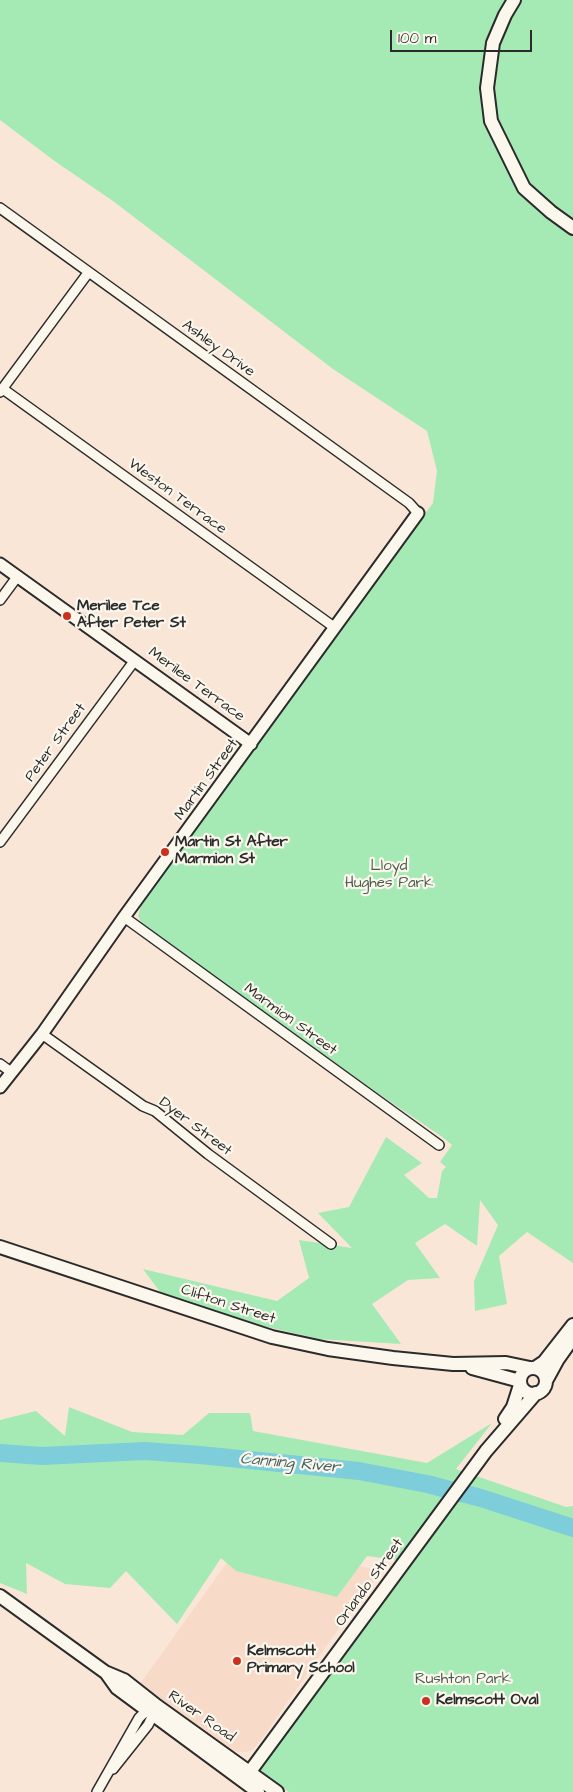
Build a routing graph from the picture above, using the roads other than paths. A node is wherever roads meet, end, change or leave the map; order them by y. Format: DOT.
graph roads {
  1 [pos="514,0"];
  2 [pos="0,208"];
  3 [pos="573,228"];
  4 [pos="88,273"];
  5 [pos="1,391"];
  6 [pos="418,513"];
  7 [pos="0,564"];
  8 [pos="17,577"];
  9 [pos="0,600"];
  10 [pos="334,627"];
  11 [pos="135,660"];
  12 [pos="251,744"];
  13 [pos="0,842"];
  14 [pos="124,917"];
  15 [pos="42,1034"];
  16 [pos="0,1064"];
  17 [pos="10,1072"];
  18 [pos="0,1087"];
  19 [pos="439,1145"];
  20 [pos="331,1244"];
  21 [pos="0,1247"];
  22 [pos="573,1325"];
  23 [pos="573,1338"];
  24 [pos="453,1364"];
  25 [pos="533,1368"];
  26 [pos="546,1381"];
  27 [pos="520,1383"];
  28 [pos="536,1394"];
  29 [pos="482,1456"];
  30 [pos="0,1596"];
  31 [pos="152,1710"];
  32 [pos="247,1776"];
  33 [pos="97,1792"];
  34 [pos="258,1792"];
  35 [pos="277,1792"];
  1 -- 3 [label="main road"];
  2 -- 4 [label="street, Ashley Drive"];
  4 -- 5 [label="street"];
  4 -- 6 [label="street, Ashley Drive"];
  5 -- 10 [label="street, Weston Terrace"];
  6 -- 10 [label="street, Martin Street"];
  7 -- 8 [label="street, Merilee Terrace"];
  8 -- 9 [label="street"];
  8 -- 11 [label="street, Merilee Terrace"];
  10 -- 12 [label="street, Martin Street"];
  11 -- 12 [label="street, Merilee Terrace"];
  11 -- 13 [label="street, Peter Street"];
  12 -- 14 [label="street, Martin Street"];
  14 -- 15 [label="street, Martin Street"];
  14 -- 19 [label="street, Marmion Street"];
  15 -- 17 [label="street, Martin Street"];
  15 -- 20 [label="street, Dyer Street"];
  16 -- 17 [label="street"];
  17 -- 18 [label="street, Martin Street"];
  21 -- 24 [label="main road, Clifton Street"];
  22 -- 25 [label="main road"];
  23 -- 26 [label="main road"];
  24 -- 25 [label="main road, Clifton Street"];
  24 -- 27 [label="main road, Clifton Street"];
  25 -- 26 [label="main road"];
  25 -- 27 [label="main road"];
  26 -- 28 [label="main road"];
  27 -- 28 [label="main road"];
  27 -- 29 [label="main road, Orlando Street"];
  28 -- 29 [label="main road, Orlando Street"];
  29 -- 32 [label="main road, Orlando Street"];
  30 -- 31 [label="main road, River Road"];
  31 -- 32 [label="main road, River Road"];
  31 -- 33 [label="street"];
  32 -- 34 [label="main road, River Road"];
  32 -- 35 [label="main road, River Road"];
}
